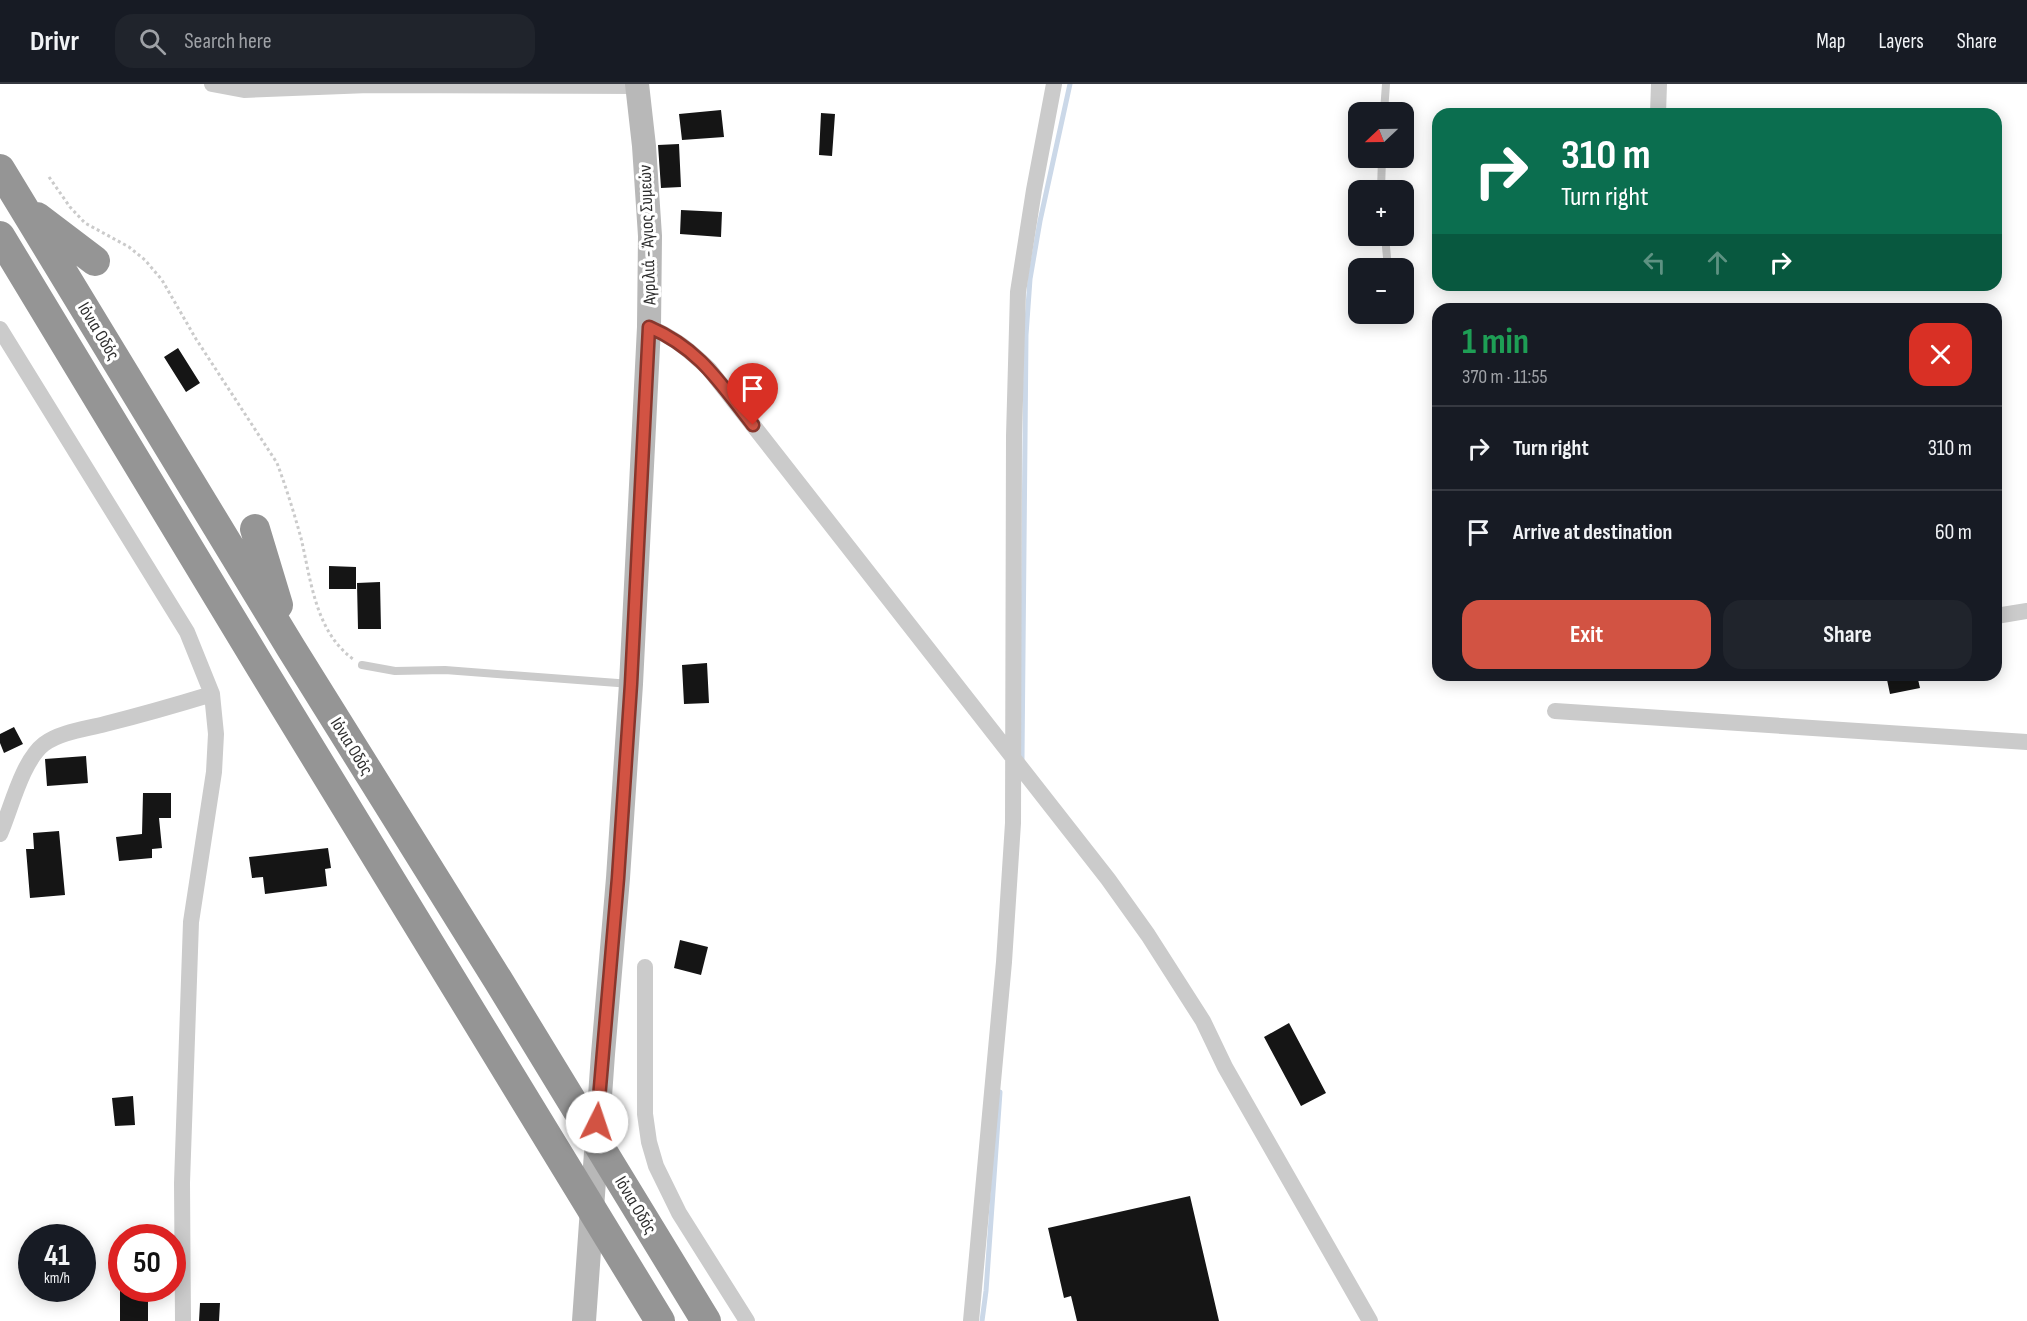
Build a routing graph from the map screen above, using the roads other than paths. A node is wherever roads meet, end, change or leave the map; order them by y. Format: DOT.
graph roads {
  1 [pos="212,84"];
  2 [pos="1054,84"];
  3 [pos="1386,84"];
  4 [pos="1659,84"];
  5 [pos="637,85"];
  6 [pos="1385,102"];
  7 [pos="1658,108"];
  8 [pos="0,169"];
  9 [pos="22,206"];
  10 [pos="0,236"];
  11 [pos="95,261"];
  12 [pos="649,327"];
  13 [pos="0,329"];
  14 [pos="255,529"];
  15 [pos="2027,611"];
  16 [pos="2002,614"];
  17 [pos="291,648"];
  18 [pos="362,665"];
  19 [pos="631,684"];
  20 [pos="212,694"];
  21 [pos="1556,711"];
  22 [pos="2027,742"];
  23 [pos="1013,756"];
  24 [pos="0,834"];
  25 [pos="645,967"];
  26 [pos="584,1312"];
  27 [pos="183,1321"];
  28 [pos="660,1321"];
  29 [pos="706,1321"];
  30 [pos="747,1321"];
  31 [pos="971,1321"];
  32 [pos="1370,1321"];
  1 -- 5 [label="street"];
  2 -- 23 [label="street"];
  3 -- 6 [label="lane"];
  4 -- 7 [label="street"];
  5 -- 12 [label="main road, Αγριλιά - Άγιος Συμεών"];
  8 -- 9 [label="highway, Ιόνια Οδός"];
  9 -- 11 [label="highway"];
  9 -- 17 [label="highway, Ιόνια Οδός"];
  10 -- 28 [label="highway, Ιόνια Οδός"];
  12 -- 19 [label="main road, Αγριλιά - Άγιος Συμεών"];
  12 -- 23 [label="street"];
  13 -- 20 [label="street"];
  14 -- 17 [label="highway"];
  15 -- 16 [label="street"];
  17 -- 29 [label="highway, Ιόνια Οδός"];
  18 -- 19 [label="lane"];
  19 -- 26 [label="main road, Αγριλιά - Άγιος Συμεών"];
  20 -- 24 [label="street"];
  20 -- 27 [label="street"];
  21 -- 22 [label="street"];
  23 -- 31 [label="street"];
  23 -- 32 [label="street"];
  25 -- 30 [label="street"];
}
